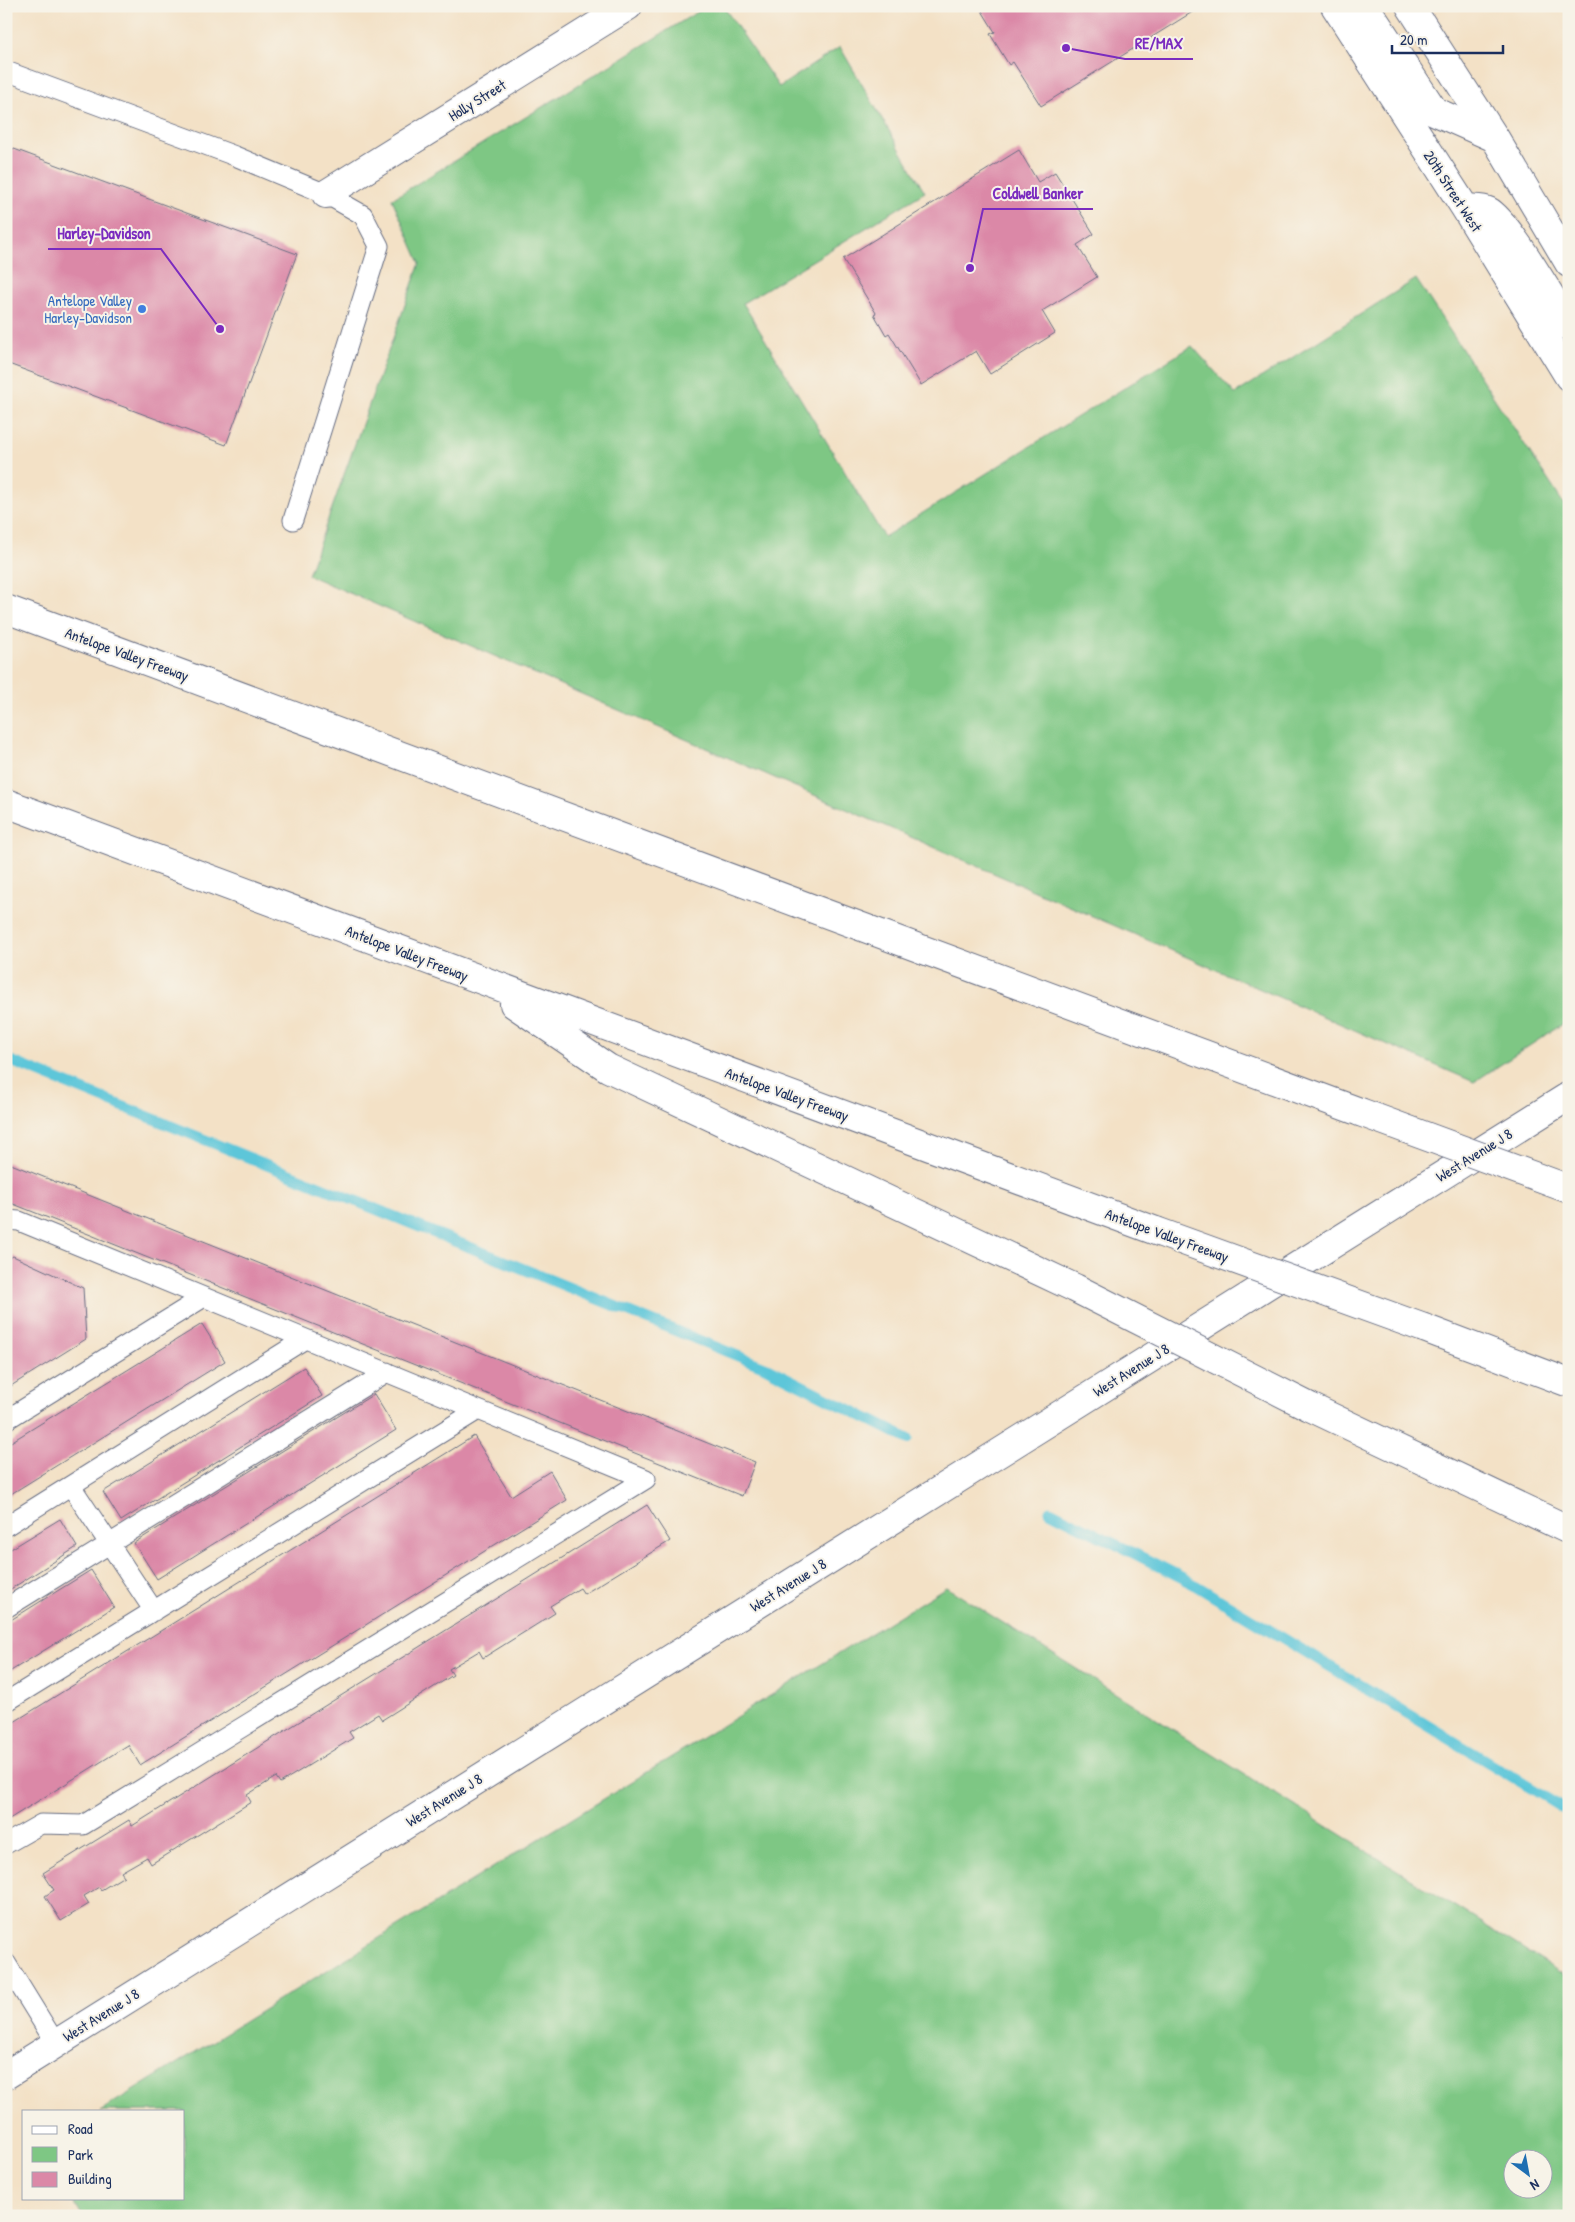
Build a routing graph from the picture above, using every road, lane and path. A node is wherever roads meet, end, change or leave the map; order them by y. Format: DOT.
graph roads {
  1 [pos="1335,6"];
  2 [pos="1365,6"];
  3 [pos="1410,6"];
  4 [pos="626,7"];
  5 [pos="6,71"];
  6 [pos="1495,138"];
  7 [pos="326,194"];
  8 [pos="1465,208"];
  9 [pos="1569,263"];
  10 [pos="1569,326"];
  11 [pos="1569,377"];
  12 [pos="293,520"];
  13 [pos="6,609"];
  14 [pos="6,803"];
  15 [pos="480,980"];
  16 [pos="1569,1096"];
  17 [pos="1569,1189"];
  18 [pos="10,1224"];
  19 [pos="204,1297"];
  20 [pos="305,1339"];
  21 [pos="387,1372"];
  22 [pos="1569,1383"];
  23 [pos="478,1410"];
  24 [pos="6,1420"];
  25 [pos="71,1486"];
  26 [pos="6,1526"];
  27 [pos="1569,1530"];
  28 [pos="110,1544"];
  29 [pos="6,1608"];
  30 [pos="154,1611"];
  31 [pos="6,1702"];
  32 [pos="6,1844"];
  33 [pos="6,1963"];
  34 [pos="56,2044"];
  35 [pos="6,2075"];
  1 -- 8 [label="main road, 20th Street West"];
  2 -- 6 [label="main road"];
  3 -- 6 [label="main road"];
  4 -- 7 [label="main road, Holly Street"];
  5 -- 7 [label="lane"];
  6 -- 9 [label="main road"];
  7 -- 12 [label="lane"];
  8 -- 10 [label="main road"];
  8 -- 11 [label="main road, 20th Street West"];
  13 -- 17 [label="main road, Antelope Valley Freeway, bridge"];
  14 -- 15 [label="main road, Antelope Valley Freeway"];
  15 -- 22 [label="main road, Antelope Valley Freeway, bridge"];
  15 -- 27 [label="main road, bridge"];
  16 -- 34 [label="main road, West Avenue J 8"];
  18 -- 19 [label="lane"];
  19 -- 20 [label="lane"];
  19 -- 24 [label="lane"];
  20 -- 21 [label="lane"];
  20 -- 25 [label="lane"];
  21 -- 23 [label="lane"];
  21 -- 28 [label="lane"];
  23 -- 30 [label="lane"];
  23 -- 32 [label="lane"];
  25 -- 26 [label="lane"];
  25 -- 28 [label="lane"];
  28 -- 29 [label="lane"];
  28 -- 30 [label="lane"];
  30 -- 31 [label="lane"];
  33 -- 34 [label="lane"];
  34 -- 35 [label="main road, West Avenue J 8"];
}
